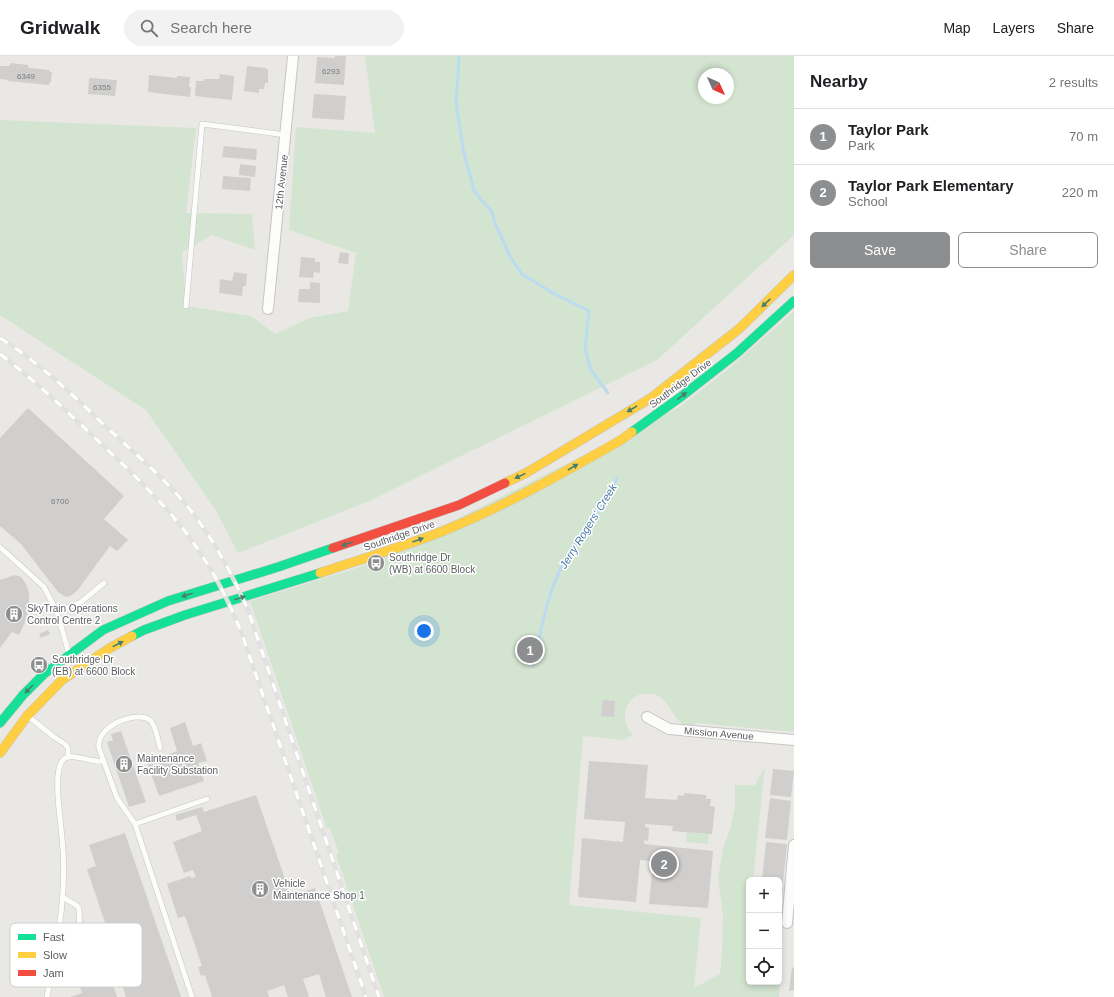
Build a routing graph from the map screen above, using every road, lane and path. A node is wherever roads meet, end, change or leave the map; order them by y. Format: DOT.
graph roads {
  1 [pos="293,56"];
  2 [pos="286,135"];
  3 [pos="794,276"];
  4 [pos="794,301"];
  5 [pos="186,306"];
  6 [pos="268,309"];
  7 [pos="0,547"];
  8 [pos="104,583"];
  9 [pos="57,612"];
  10 [pos="69,654"];
  11 [pos="62,680"];
  12 [pos="27,716"];
  13 [pos="647,717"];
  14 [pos="0,723"];
  15 [pos="794,740"];
  16 [pos="160,748"];
  17 [pos="0,753"];
  18 [pos="68,757"];
  19 [pos="104,761"];
  20 [pos="207,799"];
  21 [pos="135,824"];
  22 [pos="794,845"];
  23 [pos="64,898"];
  24 [pos="60,923"];
  25 [pos="80,923"];
  26 [pos="786,923"];
  27 [pos="49,987"];
  28 [pos="47,997"];
  29 [pos="192,997"];
  1 -- 2 [label="street, 12th Avenue"];
  2 -- 5 [label="lane"];
  2 -- 6 [label="street, 12th Avenue"];
  3 -- 10 [label="main road, Southridge Drive, one-way"];
  11 -- 4 [label="main road, Southridge Drive, one-way"];
  7 -- 9 [label="lane"];
  8 -- 9 [label="lane"];
  9 -- 10 [label="lane"];
  10 -- 11 [label="main road"];
  10 -- 14 [label="main road, Southridge Drive, one-way"];
  11 -- 12 [label="main road, Southridge Drive"];
  12 -- 17 [label="main road, Southridge Drive"];
  12 -- 18 [label="lane"];
  13 -- 15 [label="street, Mission Avenue"];
  16 -- 19 [label="lane"];
  18 -- 19 [label="lane"];
  18 -- 23 [label="lane"];
  19 -- 21 [label="lane"];
  20 -- 21 [label="lane"];
  21 -- 29 [label="lane"];
  22 -- 26 [label="street"];
  23 -- 24 [label="lane"];
  23 -- 25 [label="lane"];
  27 -- 28 [label="lane"];
}
